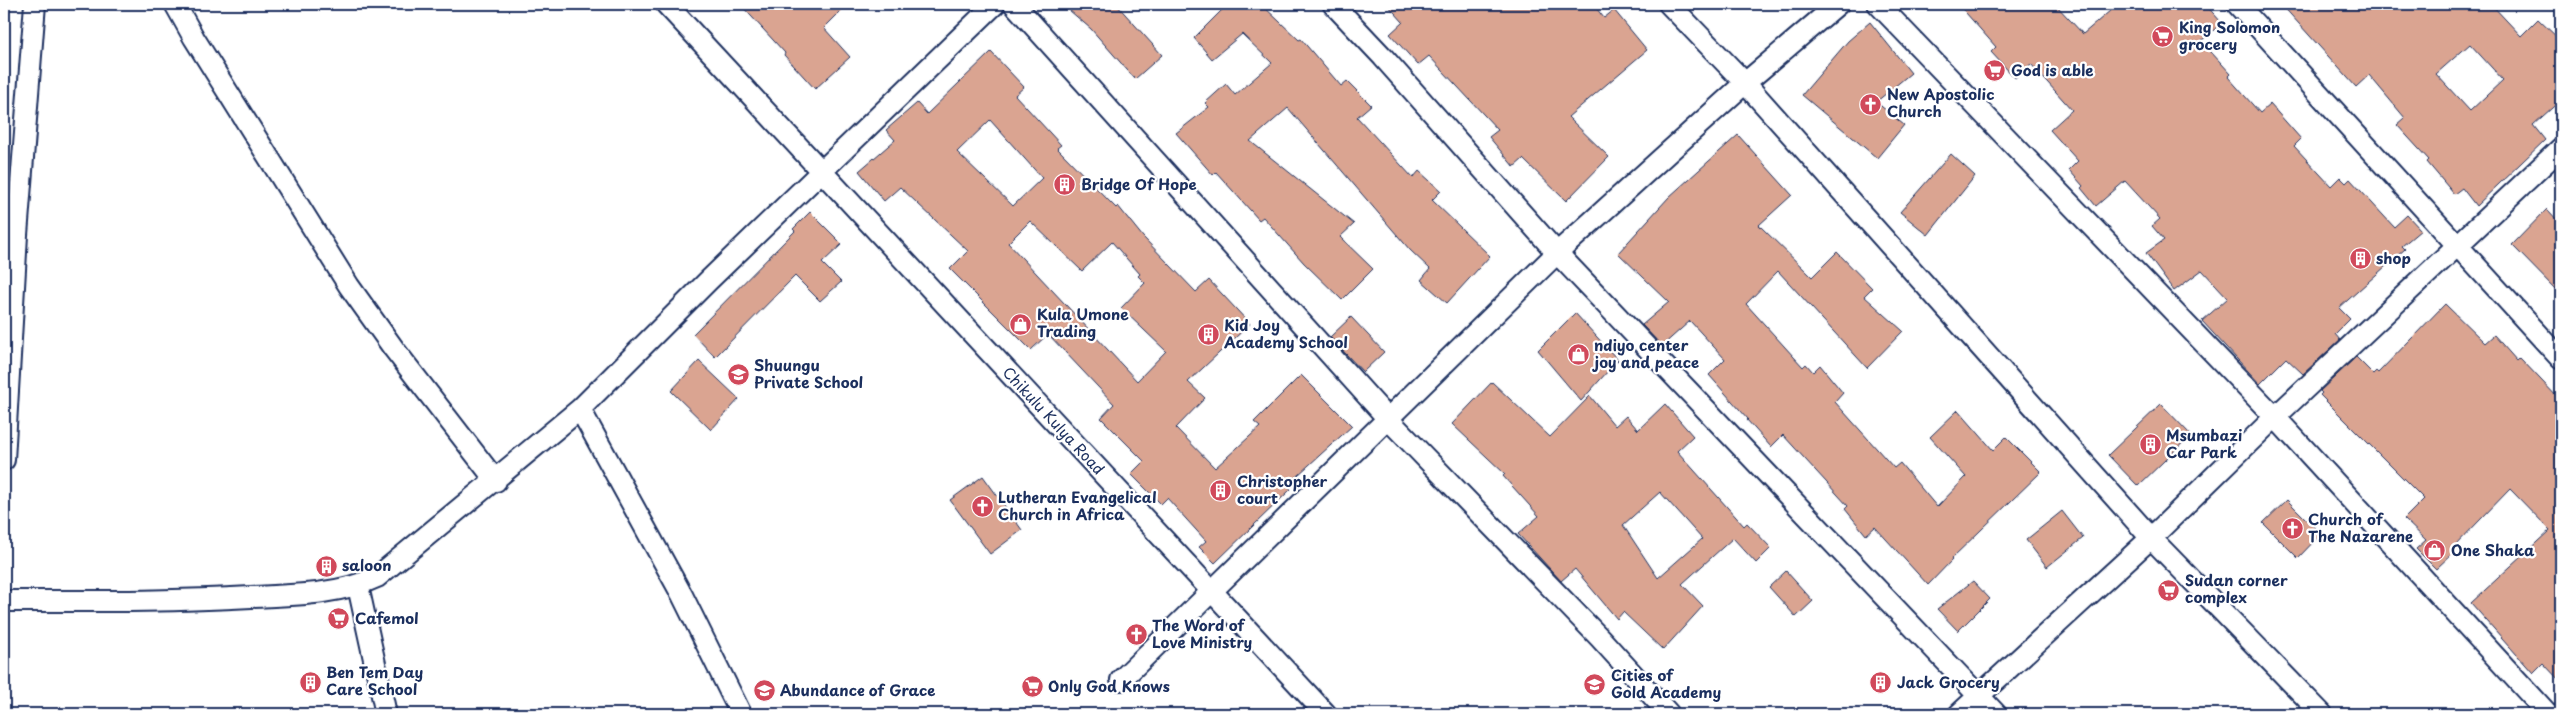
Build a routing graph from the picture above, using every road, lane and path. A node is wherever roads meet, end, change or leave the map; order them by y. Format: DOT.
graph roads {
  1 [pos="35,4"];
  2 [pos="175,4"];
  3 [pos="666,4"];
  4 [pos="995,4"];
  5 [pos="1014,4"];
  6 [pos="1333,4"];
  7 [pos="1669,4"];
  8 [pos="1838,4"];
  9 [pos="1878,4"];
  10 [pos="2237,4"];
  11 [pos="1745,82"];
  12 [pos="2561,148"];
  13 [pos="821,170"];
  14 [pos="2459,246"];
  15 [pos="1556,253"];
  16 [pos="2561,358"];
  17 [pos="580,409"];
  18 [pos="2275,416"];
  19 [pos="1389,420"];
  20 [pos="4,460"];
  21 [pos="496,480"];
  22 [pos="2151,538"];
  23 [pos="358,586"];
  24 [pos="1211,592"];
  25 [pos="4,601"];
  26 [pos="1121,680"];
  27 [pos="1979,697"];
  28 [pos="386,714"];
  29 [pos="741,714"];
  30 [pos="1326,714"];
  31 [pos="1669,714"];
  32 [pos="1959,714"];
  33 [pos="1996,714"];
  34 [pos="2322,714"];
  35 [pos="2548,714"];
  1 -- 20 [label="street"];
  2 -- 21 [label="street"];
  3 -- 13 [label="street, Chikulu Kulya Road"];
  4 -- 13 [label="street"];
  5 -- 19 [label="street"];
  6 -- 15 [label="street"];
  7 -- 11 [label="street"];
  8 -- 11 [label="street"];
  9 -- 18 [label="street"];
  10 -- 14 [label="street"];
  11 -- 15 [label="street"];
  11 -- 22 [label="street"];
  12 -- 14 [label="street"];
  13 -- 17 [label="street"];
  13 -- 24 [label="street, Chikulu Kulya Road"];
  14 -- 16 [label="street"];
  14 -- 18 [label="street"];
  15 -- 19 [label="street"];
  15 -- 27 [label="street"];
  17 -- 21 [label="street"];
  17 -- 29 [label="street"];
  18 -- 22 [label="street"];
  18 -- 35 [label="street"];
  19 -- 24 [label="street"];
  19 -- 31 [label="street"];
  21 -- 23 [label="street"];
  22 -- 27 [label="street"];
  22 -- 34 [label="street"];
  23 -- 25 [label="street"];
  23 -- 28 [label="street"];
  24 -- 26 [label="street"];
  24 -- 30 [label="street, Chikulu Kulya Road"];
  27 -- 32 [label="street"];
  27 -- 33 [label="street"];
}
